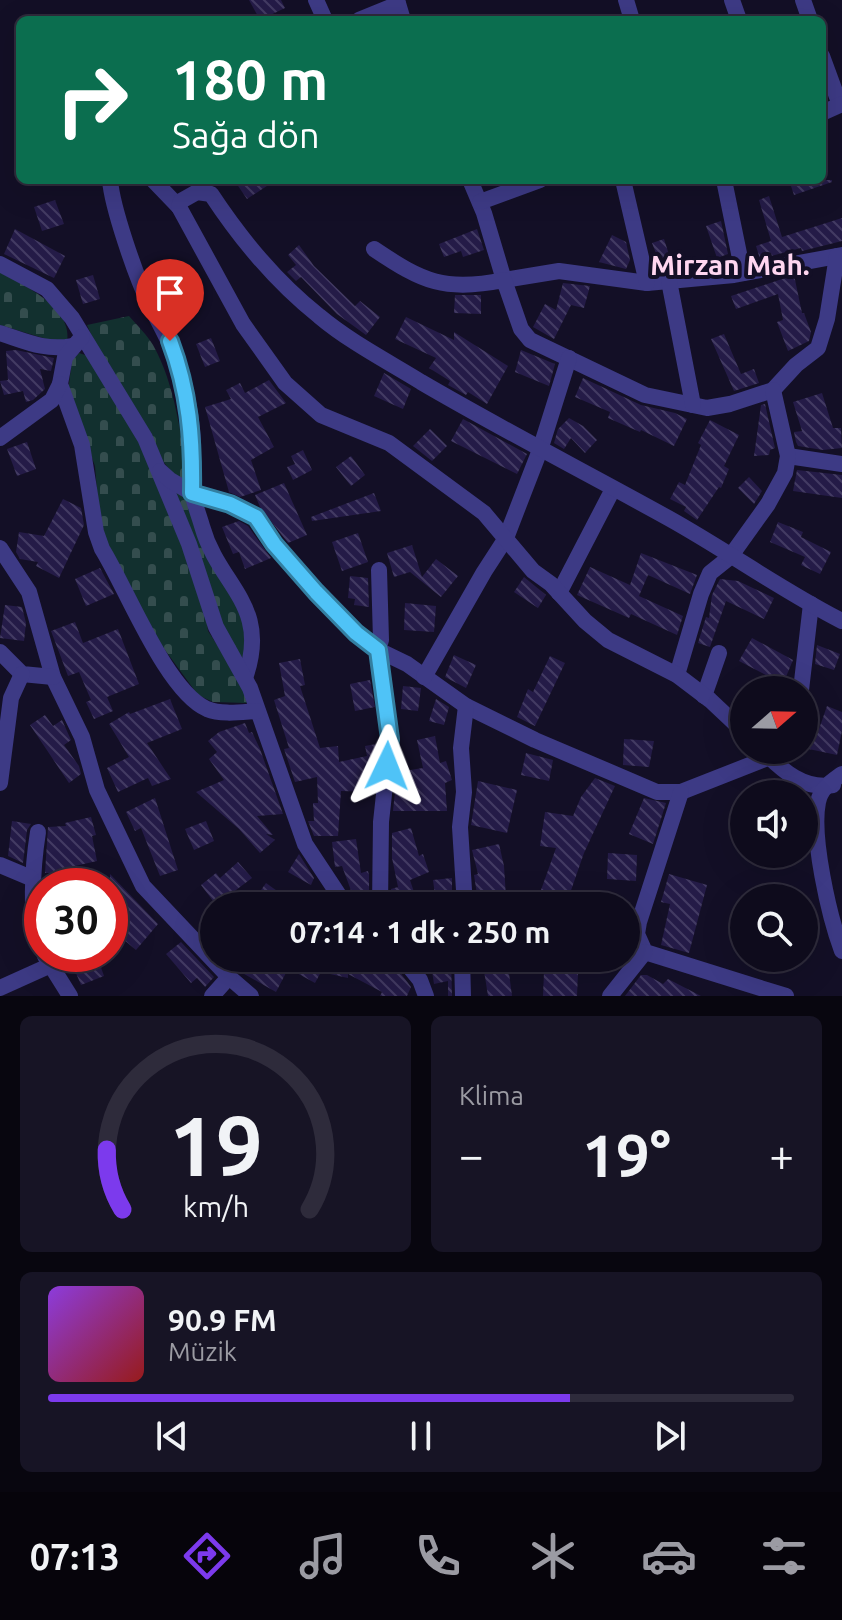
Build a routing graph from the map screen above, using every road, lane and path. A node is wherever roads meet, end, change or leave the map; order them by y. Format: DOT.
graph roads {
  1 [pos="399,8"];
  2 [pos="372,16"];
  3 [pos="826,66"];
  4 [pos="841,104"];
  5 [pos="111,184"];
  6 [pos="157,184"];
  7 [pos="472,184"];
  8 [pos="529,184"];
  9 [pos="624,184"];
  10 [pos="725,184"];
  11 [pos="480,202"];
  12 [pos="179,207"];
  13 [pos="374,249"];
  14 [pos="840,256"];
  15 [pos="0,264"];
  16 [pos="743,273"];
  17 [pos="504,280"];
  18 [pos="669,281"];
  19 [pos="647,283"];
  20 [pos="0,333"];
  21 [pos="77,342"];
  22 [pos="569,358"];
  23 [pos="60,384"];
  24 [pos="773,390"];
  25 [pos="693,405"];
  26 [pos="0,438"];
  27 [pos="540,450"];
  28 [pos="788,456"];
  29 [pos="842,464"];
  30 [pos="159,469"];
  31 [pos="613,489"];
  32 [pos="192,493"];
  33 [pos="506,538"];
  34 [pos="0,548"];
  35 [pos="730,557"];
  36 [pos="379,570"];
  37 [pos="559,593"];
  38 [pos="811,604"];
  39 [pos="842,621"];
  40 [pos="378,650"];
  41 [pos="0,652"];
  42 [pos="719,653"];
  43 [pos="22,674"];
  44 [pos="677,675"];
  45 [pos="803,676"];
  46 [pos="53,677"];
  47 [pos="424,677"];
  48 [pos="245,678"];
  49 [pos="704,696"];
  50 [pos="466,706"];
  51 [pos="257,711"];
  52 [pos="730,719"];
  53 [pos="744,764"];
  54 [pos="779,764"];
  55 [pos="842,774"];
  56 [pos="0,783"];
  57 [pos="825,787"];
  58 [pos="842,787"];
  59 [pos="681,792"];
  60 [pos="38,832"];
  61 [pos="0,865"];
  62 [pos="33,868"];
  63 [pos="24,875"];
  64 [pos="337,892"];
  65 [pos="380,892"];
  66 [pos="464,892"];
  67 [pos="640,900"];
  68 [pos="835,902"];
  69 [pos="640,941"];
  70 [pos="842,951"];
  71 [pos="645,952"];
  72 [pos="24,971"];
  73 [pos="56,972"];
  74 [pos="413,972"];
  75 [pos="462,972"];
  76 [pos="229,977"];
  77 [pos="728,980"];
  78 [pos="0,988"];
  79 [pos="70,996"];
  80 [pos="212,996"];
  81 [pos="251,996"];
  82 [pos="426,996"];
  83 [pos="463,996"];
  84 [pos="610,996"];
  85 [pos="720,996"];
  86 [pos="786,996"];
  1 -- 2 [label="street"];
  3 -- 4 [label="street"];
  5 -- 32 [label="street"];
  6 -- 12 [label="street"];
  7 -- 11 [label="street"];
  8 -- 11 [label="street"];
  9 -- 19 [label="street"];
  10 -- 16 [label="street"];
  11 -- 17 [label="street"];
  12 -- 27 [label="street"];
  12 -- 33 [label="street"];
  13 -- 17 [label="street"];
  14 -- 16 [label="street"];
  14 -- 24 [label="street"];
  15 -- 21 [label="street"];
  16 -- 18 [label="street"];
  17 -- 19 [label="street"];
  17 -- 22 [label="street"];
  18 -- 19 [label="street"];
  18 -- 25 [label="street"];
  20 -- 21 [label="street"];
  21 -- 23 [label="street"];
  21 -- 30 [label="street"];
  22 -- 25 [label="street"];
  22 -- 27 [label="street"];
  23 -- 26 [label="street"];
  23 -- 51 [label="street"];
  24 -- 25 [label="street"];
  24 -- 28 [label="street"];
  27 -- 31 [label="street"];
  27 -- 33 [label="street"];
  28 -- 29 [label="street"];
  28 -- 35 [label="street"];
  30 -- 32 [label="street"];
  30 -- 48 [label="street"];
  31 -- 35 [label="street"];
  31 -- 37 [label="street"];
  32 -- 40 [label="street"];
  32 -- 48 [label="street"];
  33 -- 37 [label="street"];
  33 -- 47 [label="street"];
  34 -- 46 [label="street"];
  35 -- 38 [label="street"];
  35 -- 44 [label="street"];
  36 -- 40 [label="street"];
  37 -- 44 [label="street"];
  38 -- 39 [label="street"];
  38 -- 45 [label="street"];
  40 -- 47 [label="street"];
  40 -- 65 [label="street"];
  41 -- 43 [label="street"];
  42 -- 49 [label="street"];
  43 -- 46 [label="street"];
  43 -- 56 [label="street"];
  44 -- 49 [label="street"];
  46 -- 76 [label="street"];
  47 -- 50 [label="street"];
  48 -- 51 [label="street"];
  49 -- 52 [label="street"];
  50 -- 59 [label="street"];
  50 -- 66 [label="street"];
  51 -- 64 [label="street"];
  53 -- 59 [label="street"];
  54 -- 57 [label="street"];
  55 -- 57 [label="street"];
  57 -- 58 [label="street"];
  57 -- 68 [label="street"];
  59 -- 67 [label="street"];
  60 -- 62 [label="street"];
  61 -- 63 [label="street"];
  68 -- 70 [label="street"];
  69 -- 71 [label="street"];
  71 -- 77 [label="street"];
  71 -- 84 [label="street"];
  72 -- 78 [label="street"];
  73 -- 79 [label="street"];
  74 -- 82 [label="street"];
  75 -- 83 [label="street"];
  76 -- 80 [label="street"];
  76 -- 81 [label="street"];
  77 -- 85 [label="street"];
  77 -- 86 [label="street"];
}
